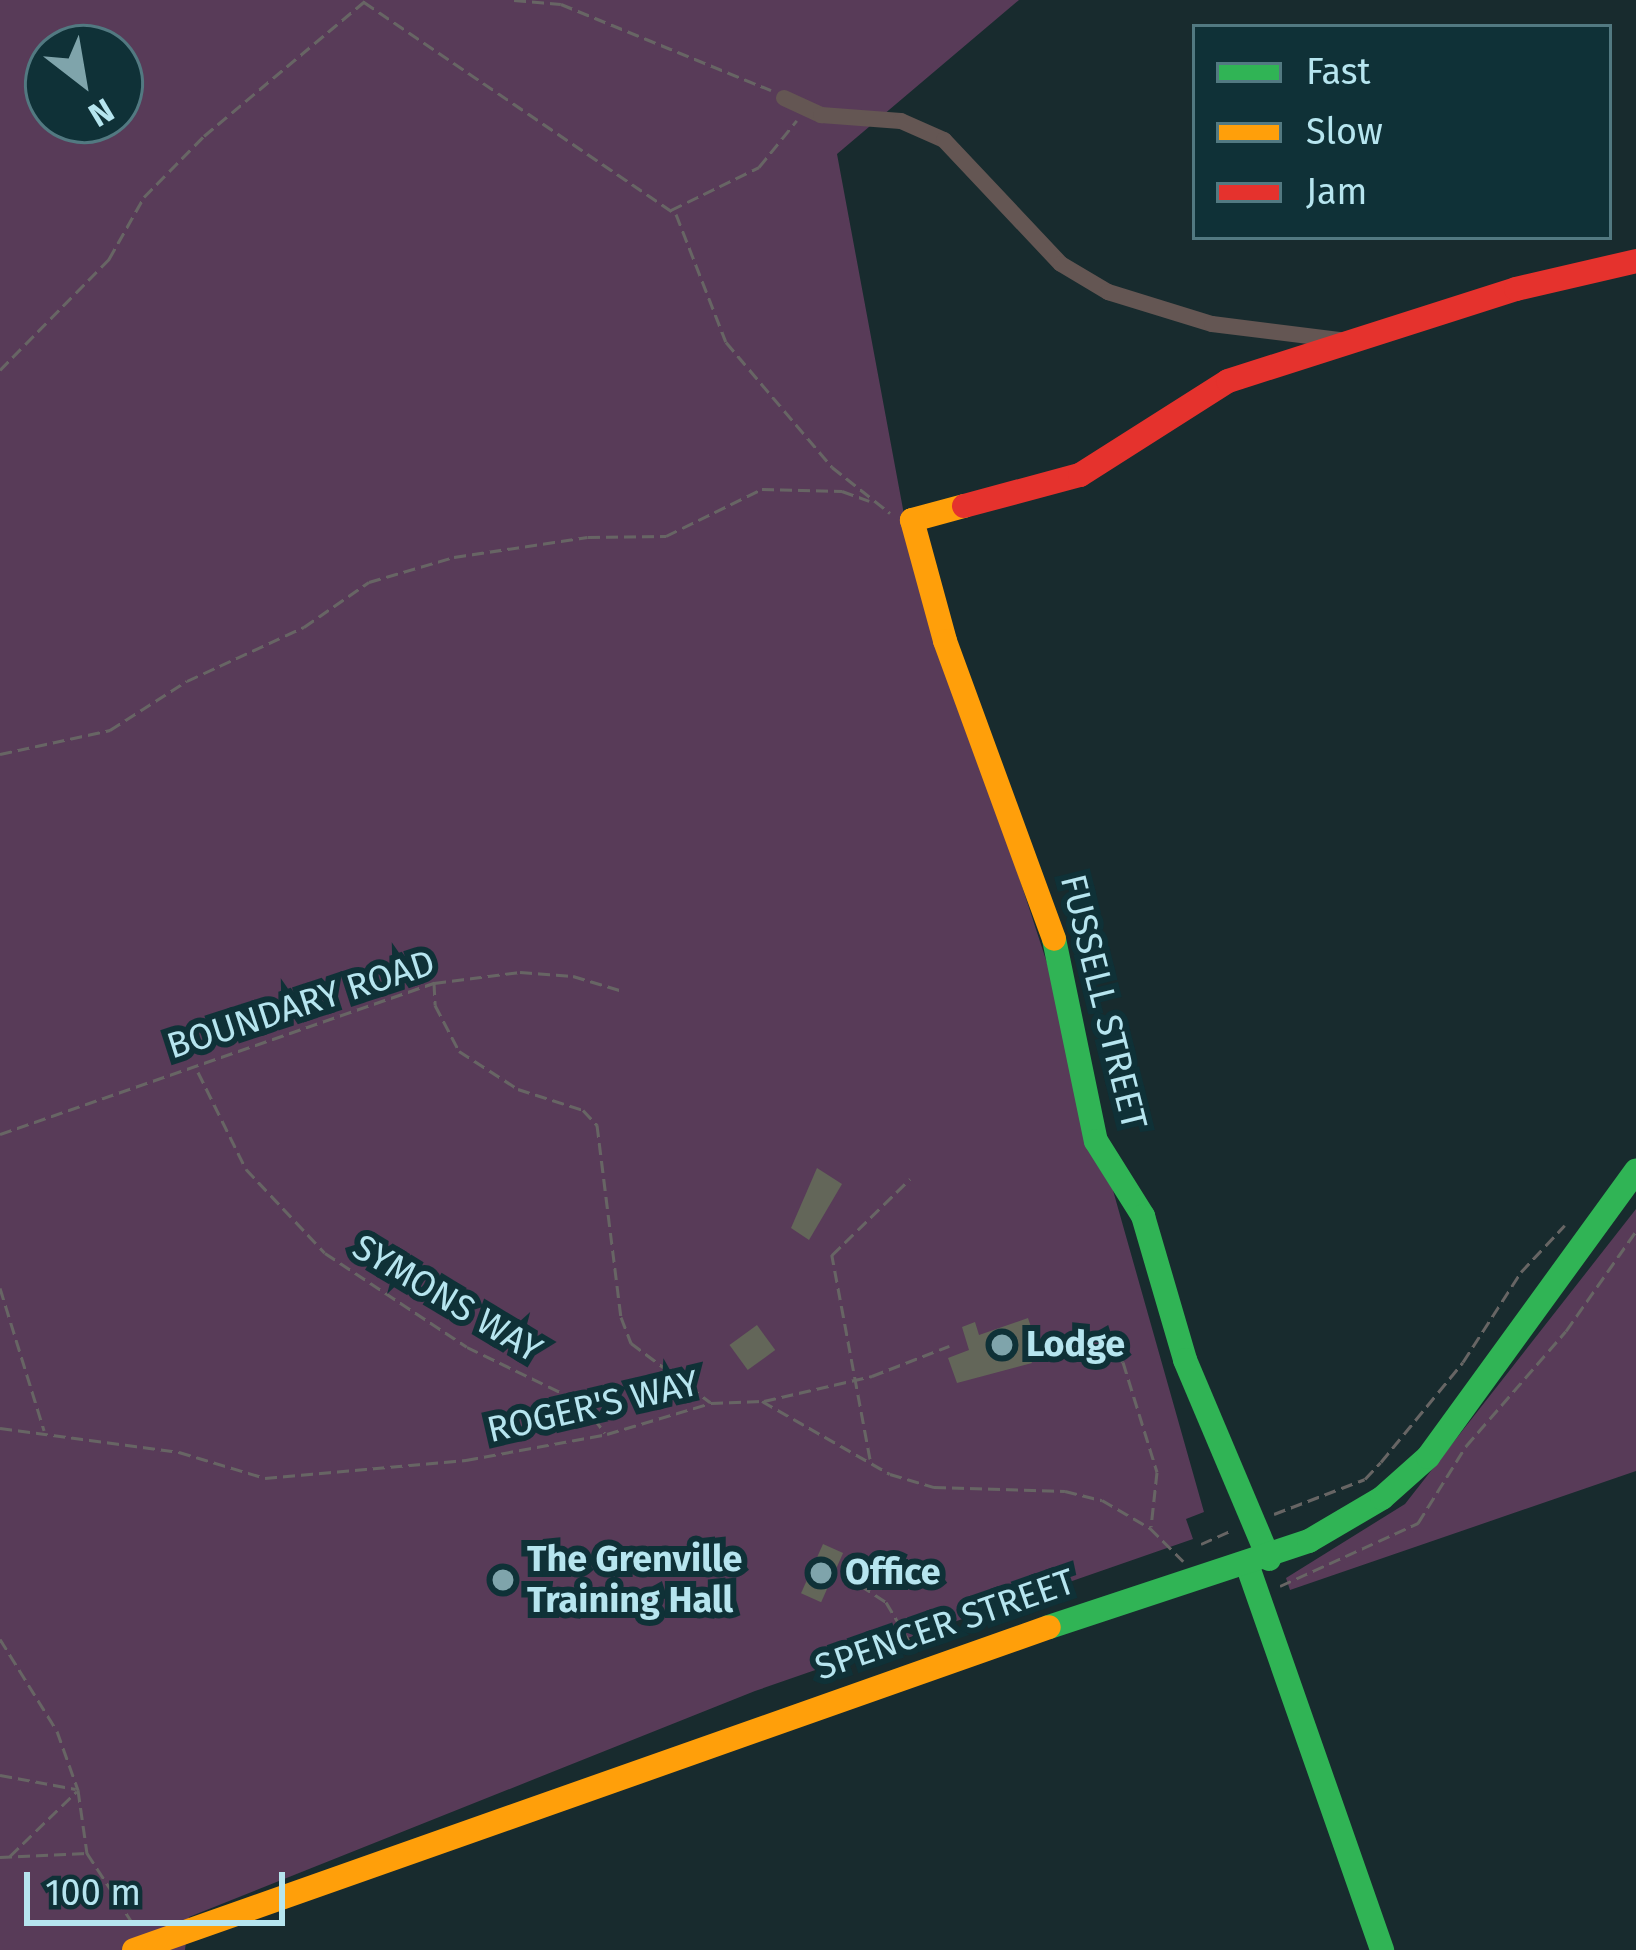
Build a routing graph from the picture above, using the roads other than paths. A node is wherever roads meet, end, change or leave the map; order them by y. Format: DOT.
graph roads {
  1 [pos="784,98"];
  2 [pos="1636,262"];
  3 [pos="1354,341"];
  4 [pos="1636,1172"];
  5 [pos="1258,1563"];
  6 [pos="134,1948"];
  7 [pos="1382,1950"];
  1 -- 3 [label="street"];
  2 -- 3 [label="street"];
  3 -- 5 [label="street, FUSSELL STREET"];
  4 -- 5 [label="street, SPENCER STREET"];
  5 -- 6 [label="street, SPENCER STREET"];
  5 -- 7 [label="street, FUSSELL STREET"];
}
